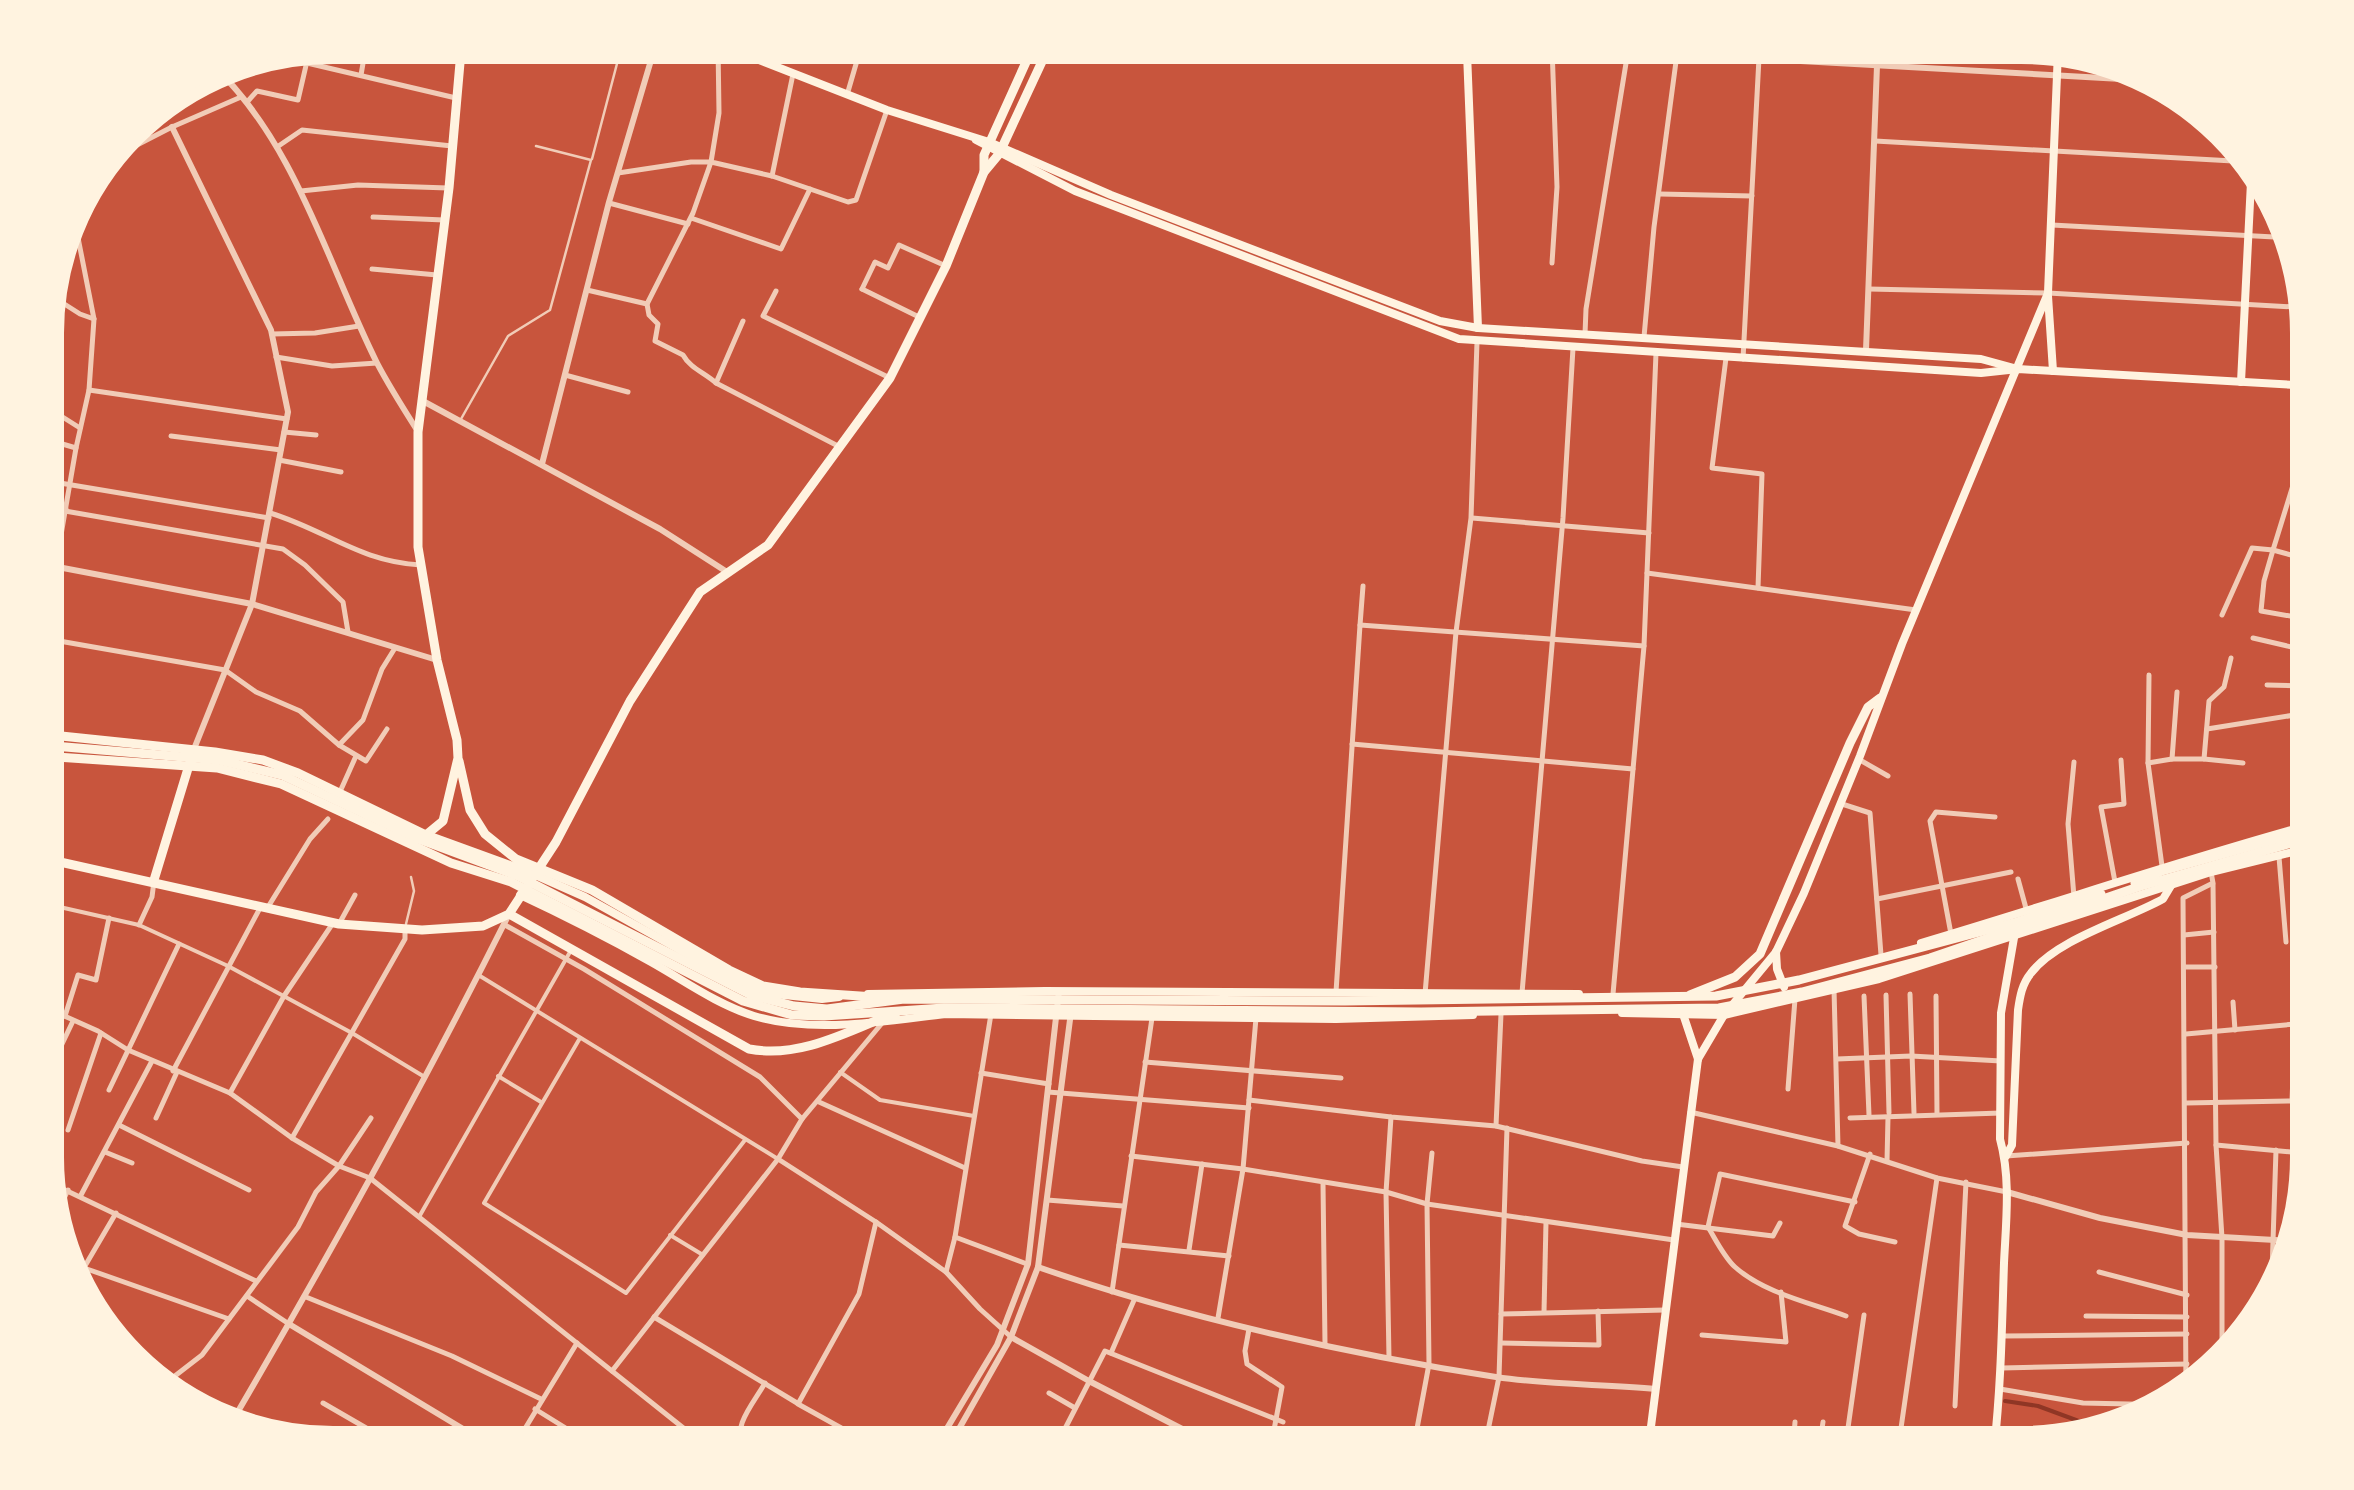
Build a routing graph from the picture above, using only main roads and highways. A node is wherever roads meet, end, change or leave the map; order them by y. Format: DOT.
graph roads {
  1 [pos="460,58"];
  2 [pos="752,58"];
  3 [pos="1028,58"];
  4 [pos="1044,58"];
  5 [pos="1467,58"];
  6 [pos="2058,61"];
  7 [pos="988,145"];
  8 [pos="1001,151"];
  9 [pos="984,172"];
  10 [pos="2251,181"];
  11 [pos="2048,293"];
  12 [pos="1478,328"];
  13 [pos="1477,342"];
  14 [pos="2018,369"];
  15 [pos="2053,371"];
  16 [pos="2241,382"];
  17 [pos="2296,385"];
  18 [pos="1880,698"];
  19 [pos="58,736"];
  20 [pos="58,746"];
  21 [pos="194,750"];
  22 [pos="58,757"];
  23 [pos="458,758"];
  24 [pos="2296,831"];
  25 [pos="2296,831"];
  26 [pos="426,835"];
  27 [pos="2296,842"];
  28 [pos="2296,850"];
  29 [pos="58,860"];
  30 [pos="535,871"];
  31 [pos="2177,876"];
  32 [pos="154,880"];
  33 [pos="520,896"];
  34 [pos="2012,916"];
  35 [pos="507,920"];
  36 [pos="2015,935"];
  37 [pos="1776,952"];
  38 [pos="1781,980"];
  39 [pos="1744,989"];
  40 [pos="1684,998"];
  41 [pos="1792,1000"];
  42 [pos="904,1004"];
  43 [pos="1683,1014"];
  44 [pos="1724,1015"];
  45 [pos="1698,1059"];
  46 [pos="2006,1156"];
  47 [pos="1650,1432"];
  48 [pos="1996,1432"];
  1 -- 23 [label="main road"];
  2 -- 7 [label="main road"];
  3 -- 7 [label="main road"];
  4 -- 8 [label="main road"];
  5 -- 12 [label="main road"];
  6 -- 11 [label="main road"];
  7 -- 8 [label="main road"];
  7 -- 9 [label="main road"];
  8 -- 9 [label="main road"];
  8 -- 12 [label="main road"];
  8 -- 13 [label="main road"];
  9 -- 30 [label="main road"];
  10 -- 16 [label="main road"];
  11 -- 14 [label="main road"];
  11 -- 15 [label="main road"];
  12 -- 13 [label="main road"];
  12 -- 14 [label="main road"];
  13 -- 14 [label="main road"];
  14 -- 15 [label="main road"];
  14 -- 18 [label="main road"];
  15 -- 16 [label="main road"];
  16 -- 17 [label="main road"];
  18 -- 37 [label="main road"];
  18 -- 40 [label="main road"];
  19 -- 21 [label="main road"];
  20 -- 42 [label="main road"];
  21 -- 26 [label="main road"];
  21 -- 32 [label="main road"];
  22 -- 42 [label="main road"];
  23 -- 26 [label="main road"];
  23 -- 30 [label="main road"];
  24 -- 40 [label="main road"];
  25 -- 34 [label="main road"];
  26 -- 30 [label="main road"];
  27 -- 31 [label="main road"];
  28 -- 36 [label="main road"];
  29 -- 32 [label="main road"];
  30 -- 33 [label="main road"];
  30 -- 39 [label="main road"];
  30 -- 42 [label="main road"];
  31 -- 42 [label="main road"];
  31 -- 46 [label="main road"];
  32 -- 35 [label="main road"];
  33 -- 35 [label="main road"];
  33 -- 43 [label="main road"];
  34 -- 36 [label="main road"];
  34 -- 38 [label="main road"];
  35 -- 42 [label="main road"];
  36 -- 41 [label="main road"];
  36 -- 46 [label="main road"];
  37 -- 38 [label="main road"];
  37 -- 39 [label="main road"];
  38 -- 39 [label="main road"];
  38 -- 41 [label="main road"];
  39 -- 44 [label="main road"];
  40 -- 42 [label="main road"];
  41 -- 44 [label="main road"];
  43 -- 44 [label="main road"];
  43 -- 45 [label="main road"];
  44 -- 45 [label="main road"];
  45 -- 47 [label="main road"];
  46 -- 48 [label="main road"];
}
